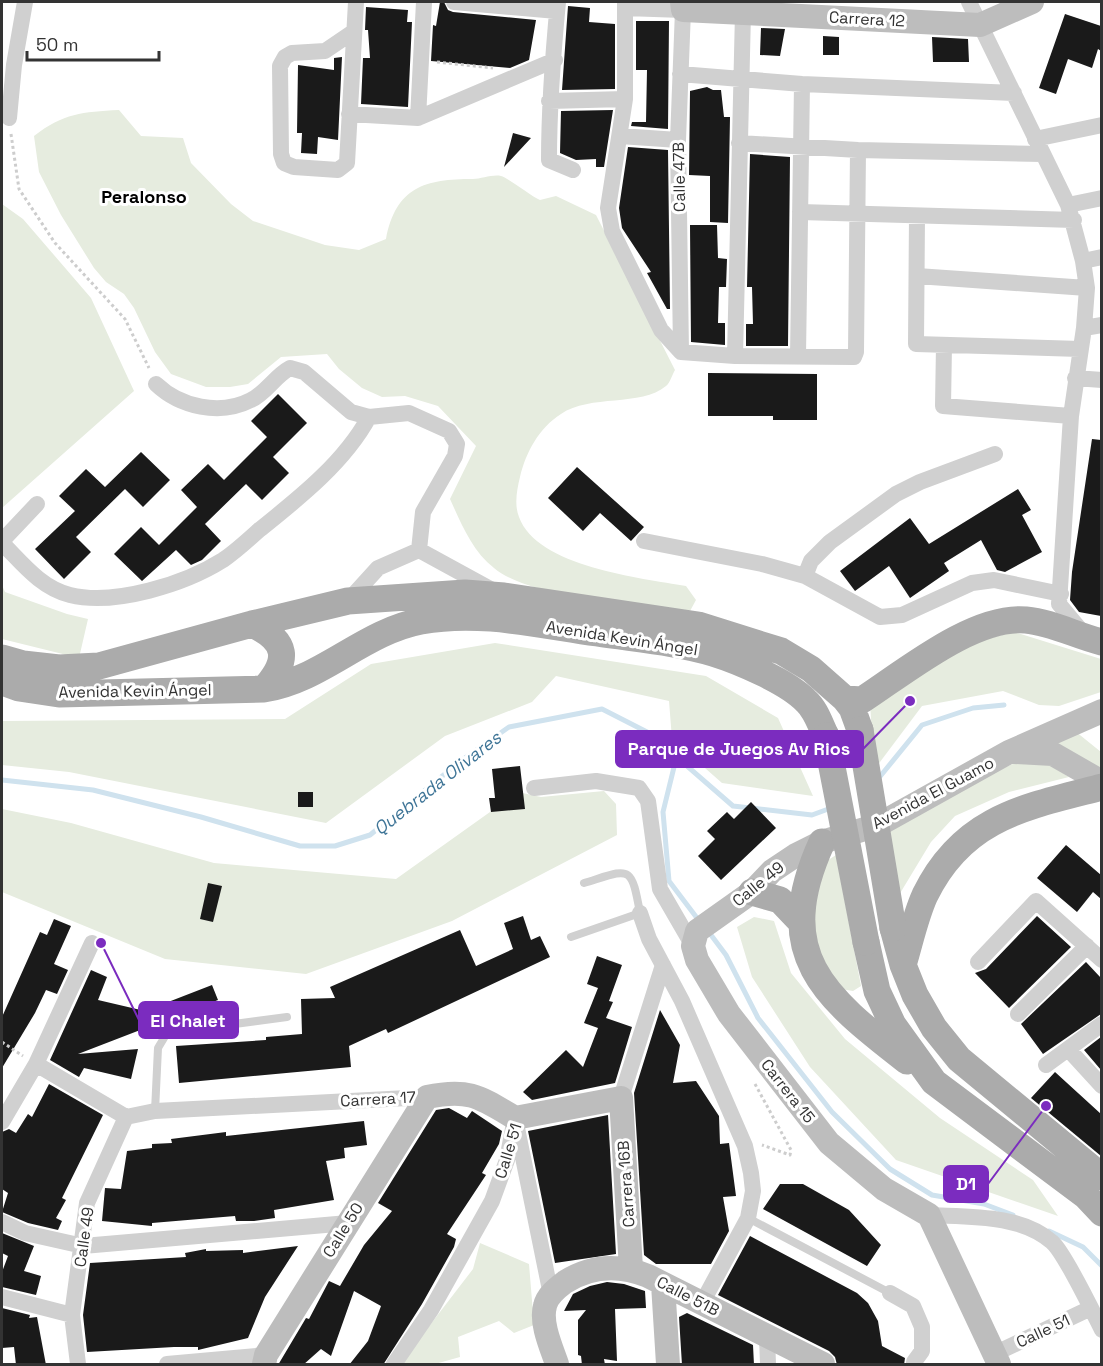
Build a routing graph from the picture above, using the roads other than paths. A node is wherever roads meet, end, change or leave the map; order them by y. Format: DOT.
graph roads {
  1 [pos="26,2"];
  2 [pos="356,2"];
  3 [pos="424,2"];
  4 [pos="454,2"];
  5 [pos="969,2"];
  6 [pos="1032,2"];
  7 [pos="625,5"];
  8 [pos="557,6"];
  9 [pos="682,6"];
  10 [pos="743,12"];
  11 [pos="980,25"];
  12 [pos="353,32"];
  13 [pos="555,60"];
  14 [pos="680,74"];
  15 [pos="741,78"];
  16 [pos="802,84"];
  17 [pos="1014,93"];
  18 [pos="625,99"];
  19 [pos="549,101"];
  20 [pos="349,114"];
  21 [pos="9,118"];
  22 [pos="418,118"];
  23 [pos="1101,125"];
  24 [pos="620,136"];
  25 [pos="678,140"];
  26 [pos="739,143"];
  27 [pos="800,146"];
  28 [pos="1038,146"];
  29 [pos="858,150"];
  30 [pos="573,170"];
  31 [pos="1101,198"];
  32 [pos="800,212"];
  33 [pos="1071,212"];
  34 [pos="858,215"];
  35 [pos="917,216"];
  36 [pos="1101,257"];
  37 [pos="1083,261"];
  38 [pos="917,276"];
  39 [pos="1087,288"];
  40 [pos="1101,325"];
  41 [pos="1084,328"];
  42 [pos="944,345"];
  43 [pos="1080,349"];
  44 [pos="681,352"];
  45 [pos="735,356"];
  46 [pos="798,356"];
  47 [pos="1075,378"];
  48 [pos="1101,380"];
  49 [pos="156,384"];
  50 [pos="1071,416"];
  51 [pos="369,417"];
  52 [pos="995,454"];
  53 [pos="37,504"];
  54 [pos="644,541"];
  55 [pos="2,542"];
  56 [pos="419,550"];
  57 [pos="805,576"];
  58 [pos="504,596"];
  59 [pos="1060,599"];
  60 [pos="348,601"];
  61 [pos="1028,620"];
  62 [pos="252,624"];
  63 [pos="1094,640"];
  64 [pos="2,658"];
  65 [pos="2,682"];
  66 [pos="264,689"];
  67 [pos="845,699"];
  68 [pos="1101,711"];
  69 [pos="1009,752"];
  70 [pos="1101,782"];
  71 [pos="534,788"];
  72 [pos="1101,788"];
  73 [pos="822,842"];
  74 [pos="584,883"];
  75 [pos="752,892"];
  76 [pos="640,913"];
  77 [pos="800,921"];
  78 [pos="571,937"];
  79 [pos="695,939"];
  80 [pos="92,943"];
  81 [pos="1087,945"];
  82 [pos="1101,960"];
  83 [pos="978,962"];
  84 [pos="663,965"];
  85 [pos="903,965"];
  86 [pos="877,991"];
  87 [pos="836,1002"];
  88 [pos="1018,1014"];
  89 [pos="287,1017"];
  90 [pos="1101,1024"];
  91 [pos="1069,1050"];
  92 [pos="36,1064"];
  93 [pos="1046,1065"];
  94 [pos="934,1082"];
  95 [pos="1101,1086"];
  96 [pos="427,1097"];
  97 [pos="621,1098"];
  98 [pos="154,1111"];
  99 [pos="126,1117"];
  100 [pos="515,1118"];
  101 [pos="2,1122"];
  102 [pos="1101,1177"];
  103 [pos="1101,1213"];
  104 [pos="929,1215"];
  105 [pos="748,1218"];
  106 [pos="2,1222"];
  107 [pos="348,1223"];
  108 [pos="82,1246"];
  109 [pos="632,1269"];
  110 [pos="663,1284"];
  111 [pos="890,1293"];
  112 [pos="551,1295"];
  113 [pos="2,1297"];
  114 [pos="702,1303"];
  115 [pos="1091,1308"];
  116 [pos="72,1315"];
  117 [pos="1101,1330"];
  118 [pos="767,1336"];
  119 [pos="998,1359"];
  120 [pos="265,1360"];
  121 [pos="914,1362"];
  122 [pos="78,1365"];
  123 [pos="167,1365"];
  124 [pos="394,1365"];
  125 [pos="557,1365"];
  126 [pos="668,1365"];
  127 [pos="768,1365"];
  128 [pos="823,1365"];
  1 -- 21 [label="street"];
  2 -- 12 [label="street"];
  3 -- 22 [label="street"];
  4 -- 8 [label="street"];
  5 -- 11 [label="street"];
  6 -- 11 [label="main road, Carrera 12"];
  7 -- 9 [label="street, Carrera 12"];
  7 -- 18 [label="street"];
  8 -- 13 [label="street"];
  9 -- 10 [label="main road, Carrera 12"];
  9 -- 14 [label="street, Calle 47B"];
  10 -- 11 [label="main road, Carrera 12"];
  10 -- 15 [label="street"];
  11 -- 17 [label="street"];
  12 -- 20 [label="street"];
  12 -- 20 [label="street"];
  13 -- 19 [label="street"];
  13 -- 22 [label="street"];
  14 -- 15 [label="street"];
  14 -- 25 [label="street, Calle 47B"];
  15 -- 16 [label="street"];
  15 -- 26 [label="street"];
  16 -- 17 [label="street"];
  16 -- 27 [label="street"];
  17 -- 28 [label="street"];
  18 -- 19 [label="street"];
  18 -- 24 [label="street"];
  19 -- 30 [label="street"];
  20 -- 22 [label="street"];
  23 -- 28 [label="street"];
  24 -- 25 [label="street"];
  24 -- 44 [label="street"];
  25 -- 44 [label="street, Calle 47B"];
  26 -- 27 [label="street"];
  26 -- 45 [label="street"];
  27 -- 29 [label="street"];
  27 -- 32 [label="street"];
  28 -- 29 [label="street"];
  28 -- 33 [label="street"];
  29 -- 34 [label="street"];
  31 -- 33 [label="street"];
  32 -- 34 [label="street"];
  32 -- 46 [label="street"];
  33 -- 35 [label="street"];
  33 -- 37 [label="street"];
  34 -- 35 [label="street"];
  34 -- 46 [label="street"];
  35 -- 38 [label="street"];
  36 -- 37 [label="street"];
  37 -- 39 [label="street"];
  38 -- 39 [label="street"];
  38 -- 42 [label="street"];
  39 -- 41 [label="street"];
  40 -- 41 [label="street"];
  41 -- 43 [label="street"];
  42 -- 43 [label="street"];
  42 -- 50 [label="street"];
  43 -- 47 [label="street"];
  44 -- 45 [label="street"];
  45 -- 46 [label="street"];
  47 -- 48 [label="street"];
  47 -- 50 [label="street"];
  49 -- 51 [label="street"];
  50 -- 59 [label="street"];
  51 -- 55 [label="street"];
  51 -- 56 [label="street"];
  52 -- 57 [label="street"];
  53 -- 55 [label="street"];
  54 -- 57 [label="street"];
  56 -- 58 [label="street"];
  56 -- 60 [label="street"];
  57 -- 59 [label="street"];
  58 -- 60 [label="main road, Avenida Kevin Ángel"];
  58 -- 67 [label="main road, Avenida Kevin Ángel"];
  59 -- 61 [label="street"];
  59 -- 63 [label="street"];
  60 -- 62 [label="main road, Avenida Kevin Ángel"];
  61 -- 63 [label="main road"];
  61 -- 67 [label="main road"];
  62 -- 64 [label="main road, Avenida Kevin Ángel"];
  62 -- 66 [label="main road"];
  65 -- 66 [label="main road, Avenida Kevin Ángel"];
  66 -- 86 [label="main road, Avenida Kevin Ángel, bridge"];
  67 -- 85 [label="main road, Avenida Kevin Ángel, bridge"];
  68 -- 69 [label="main road, Avenida El Guamo"];
  69 -- 70 [label="main road, Avenida El Guamo"];
  69 -- 73 [label="main road, Avenida El Guamo"];
  71 -- 79 [label="street"];
  72 -- 85 [label="main road"];
  73 -- 75 [label="main road, Calle 49"];
  73 -- 77 [label="main road"];
  74 -- 76 [label="lane"];
  75 -- 77 [label="main road"];
  75 -- 79 [label="main road, Calle 49"];
  76 -- 78 [label="lane"];
  76 -- 84 [label="street"];
  77 -- 87 [label="main road"];
  79 -- 104 [label="main road, Carrera 15"];
  80 -- 92 [label="street"];
  81 -- 82 [label="street"];
  81 -- 83 [label="street"];
  81 -- 88 [label="street"];
  84 -- 97 [label="street"];
  84 -- 105 [label="street"];
  85 -- 102 [label="main road, Avenida Kevin Ángel"];
  86 -- 87 [label="main road"];
  86 -- 94 [label="main road, Avenida Kevin Ángel"];
  87 -- 94 [label="main road"];
  89 -- 98 [label="lane"];
  90 -- 91 [label="street"];
  91 -- 93 [label="street"];
  91 -- 95 [label="street"];
  92 -- 99 [label="street"];
  92 -- 101 [label="street"];
  94 -- 103 [label="main road, Avenida Kevin Ángel"];
  96 -- 98 [label="street, Carrera 17"];
  96 -- 100 [label="main road, Carrera 17"];
  96 -- 107 [label="main road, Calle 50"];
  97 -- 100 [label="main road, Calle 51"];
  97 -- 109 [label="main road, Carrera 16B"];
  98 -- 99 [label="street, Carrera 17"];
  99 -- 108 [label="street, Calle 49"];
  100 -- 112 [label="street"];
  100 -- 124 [label="street, Calle 51"];
  104 -- 115 [label="street, Carrera 15"];
  104 -- 119 [label="main road"];
  105 -- 111 [label="lane"];
  105 -- 114 [label="street"];
  106 -- 108 [label="street"];
  107 -- 108 [label="street"];
  107 -- 120 [label="main road, Calle 50"];
  108 -- 116 [label="street, Calle 49"];
  109 -- 110 [label="main road, Calle 51B"];
  109 -- 112 [label="main road, Calle 51B"];
  110 -- 114 [label="main road, Calle 51B"];
  110 -- 126 [label="main road"];
  111 -- 121 [label="street"];
  112 -- 125 [label="main road"];
  113 -- 116 [label="street"];
  114 -- 118 [label="main road, Calle 51B"];
  115 -- 117 [label="street, Carrera 15"];
  115 -- 119 [label="street, Calle 51"];
  116 -- 122 [label="street, Calle 49"];
  118 -- 127 [label="street"];
  118 -- 128 [label="main road, Calle 51B"];
  120 -- 123 [label="street"];
}
